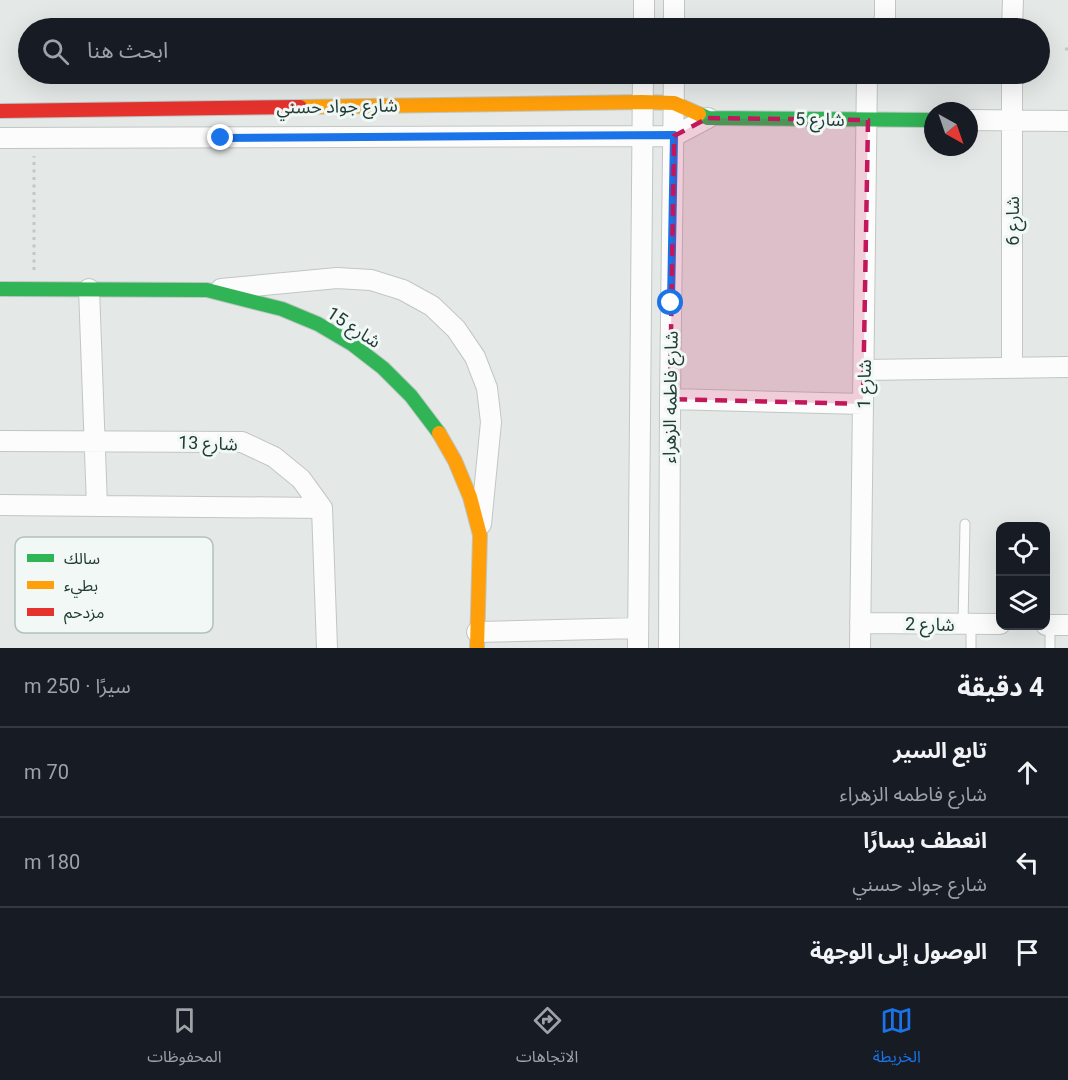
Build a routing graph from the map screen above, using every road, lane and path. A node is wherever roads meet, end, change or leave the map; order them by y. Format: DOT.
graph roads {
  1 [pos="644,0"];
  2 [pos="674,0"];
  3 [pos="885,0"];
  4 [pos="1012,0"];
  5 [pos="644,18"];
  6 [pos="674,18"];
  7 [pos="885,18"];
  8 [pos="1012,18"];
  9 [pos="643,84"];
  10 [pos="674,84"];
  11 [pos="867,84"];
  12 [pos="1012,84"];
  13 [pos="642,102"];
  14 [pos="674,103"];
  15 [pos="0,111"];
  16 [pos="708,118"];
  17 [pos="868,120"];
  18 [pos="924,120"];
  19 [pos="978,120"];
  20 [pos="1012,121"];
  21 [pos="1068,121"];
  22 [pos="674,135"];
  23 [pos="642,136"];
  24 [pos="0,138"];
  25 [pos="34,138"];
  26 [pos="0,289"];
  27 [pos="34,289"];
  28 [pos="89,290"];
  29 [pos="207,290"];
  30 [pos="1068,367"];
  31 [pos="1012,368"];
  32 [pos="864,370"];
  33 [pos="670,399"];
  34 [pos="863,404"];
  35 [pos="0,441"];
  36 [pos="94,441"];
  37 [pos="0,504"];
  38 [pos="97,506"];
  39 [pos="322,508"];
  40 [pos="965,524"];
  41 [pos="480,535"];
  42 [pos="860,623"];
  43 [pos="967,624"];
  44 [pos="996,624"];
  45 [pos="1055,625"];
  46 [pos="638,628"];
  47 [pos="477,640"];
  48 [pos="327,648"];
  49 [pos="638,648"];
  50 [pos="669,648"];
  51 [pos="860,648"];
  52 [pos="971,648"];
  53 [pos="1050,648"];
  1 -- 5 [label="street"];
  2 -- 6 [label="street"];
  3 -- 7 [label="street"];
  4 -- 8 [label="street"];
  9 -- 13 [label="street, شارع فاطمه الزهراء"];
  10 -- 14 [label="street, شارع فاطمه الزهراء"];
  11 -- 17 [label="street, شارع 1"];
  12 -- 20 [label="street, شارع 6"];
  13 -- 14 [label="street, شارع جواد حسني"];
  13 -- 15 [label="street, شارع جواد حسني"];
  13 -- 23 [label="street, شارع فاطمه الزهراء"];
  14 -- 16 [label="street, شارع 5"];
  14 -- 22 [label="street, شارع فاطمه الزهراء"];
  16 -- 17 [label="street, شارع 5"];
  16 -- 22 [label="street, شارع 5"];
  17 -- 18 [label="street, شارع 5"];
  17 -- 32 [label="street, شارع 1"];
  19 -- 20 [label="street"];
  20 -- 21 [label="street"];
  20 -- 31 [label="street, شارع 6"];
  22 -- 23 [label="street, شارع جواد حسني"];
  22 -- 33 [label="street, شارع فاطمه الزهراء"];
  23 -- 25 [label="street, شارع جواد حسني"];
  23 -- 46 [label="street, شارع فاطمه الزهراء"];
  24 -- 25 [label="street, شارع جواد حسني"];
  25 -- 27 [label="path"];
  26 -- 27 [label="street, شارع 15"];
  27 -- 28 [label="street, شارع 15"];
  28 -- 29 [label="street, شارع 15"];
  28 -- 36 [label="street"];
  29 -- 41 [label="street, شارع 15"];
  29 -- 41 [label="street"];
  30 -- 31 [label="street"];
  31 -- 32 [label="street"];
  32 -- 34 [label="street, شارع 1"];
  33 -- 34 [label="street"];
  33 -- 50 [label="street, شارع فاطمه الزهراء"];
  34 -- 42 [label="street, شارع 1"];
  35 -- 36 [label="street, شارع 13"];
  36 -- 38 [label="street"];
  36 -- 39 [label="street, شارع 13"];
  37 -- 38 [label="street"];
  38 -- 39 [label="street"];
  39 -- 48 [label="street"];
  40 -- 43 [label="lane"];
  41 -- 47 [label="street, شارع 15"];
  42 -- 43 [label="street, شارع 2"];
  42 -- 51 [label="street, شارع 1"];
  43 -- 44 [label="street, شارع 2"];
  43 -- 52 [label="lane"];
  45 -- 53 [label="lane"];
  46 -- 47 [label="street"];
  46 -- 49 [label="street, شارع فاطمه الزهراء"];
}
